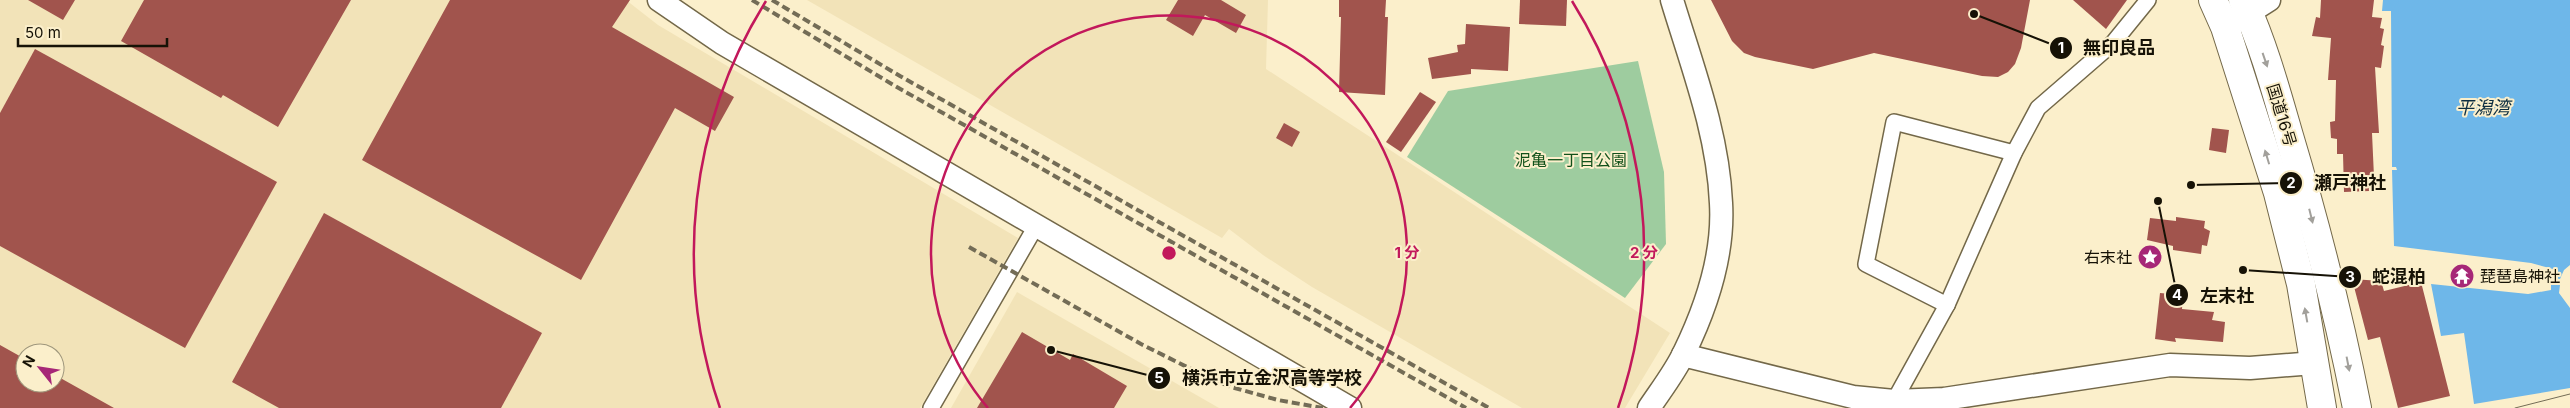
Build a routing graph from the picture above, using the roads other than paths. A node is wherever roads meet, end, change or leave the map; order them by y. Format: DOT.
graph roads {
  1 [pos="659,0"];
  2 [pos="1672,0"];
  3 [pos="2148,0"];
  4 [pos="2213,0"];
  5 [pos="2254,5"];
  6 [pos="2225,28"];
  7 [pos="2014,153"];
  8 [pos="1036,226"];
  9 [pos="1947,305"];
  10 [pos="1683,355"];
  11 [pos="2314,363"];
  12 [pos="1894,401"];
  13 [pos="1852,402"];
  14 [pos="1945,403"];
  15 [pos="931,408"];
  16 [pos="1350,408"];
  17 [pos="1649,408"];
  18 [pos="2322,408"];
  19 [pos="2357,408"];
  1 -- 8 [label="street"];
  2 -- 10 [label="street"];
  3 -- 7 [label="street"];
  4 -- 6 [label="highway, 国道16号"];
  5 -- 6 [label="street"];
  5 -- 19 [label="highway, 国道16号, one-way"];
  11 -- 6 [label="highway, 国道16号, one-way"];
  7 -- 9 [label="street"];
  7 -- 9 [label="street"];
  8 -- 15 [label="street"];
  8 -- 16 [label="street"];
  9 -- 12 [label="street"];
  10 -- 13 [label="street"];
  10 -- 17 [label="street"];
  11 -- 14 [label="street"];
  11 -- 18 [label="highway, 国道16号"];
  12 -- 13 [label="street"];
  12 -- 14 [label="street"];
}
